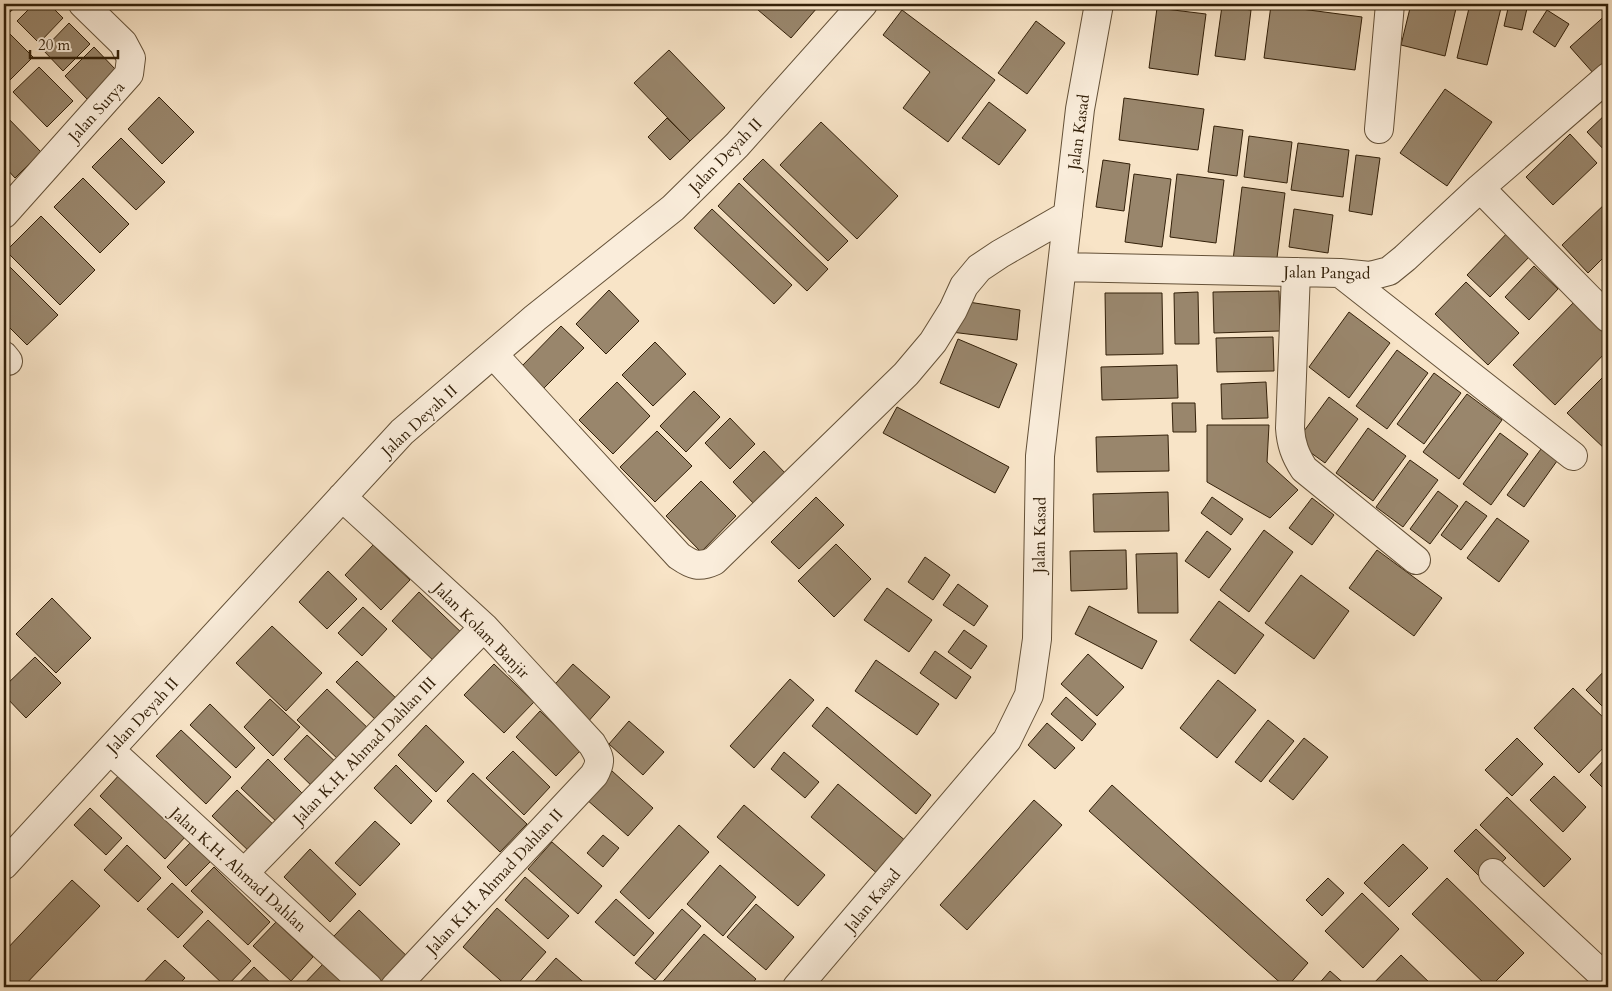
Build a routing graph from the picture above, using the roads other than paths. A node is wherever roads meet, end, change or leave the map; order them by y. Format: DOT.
graph roads {
  1 [pos="83,4"];
  2 [pos="863,4"];
  3 [pos="1099,4"];
  4 [pos="1390,4"];
  5 [pos="1608,77"];
  6 [pos="1379,129"];
  7 [pos="1480,188"];
  8 [pos="4,214"];
  9 [pos="1068,215"];
  10 [pos="1062,267"];
  11 [pos="1296,272"];
  12 [pos="1340,273"];
  13 [pos="1608,318"];
  14 [pos="493,354"];
  15 [pos="1573,456"];
  16 [pos="342,497"];
  17 [pos="1416,560"];
  18 [pos="484,627"];
  19 [pos="110,750"];
  20 [pos="594,775"];
  21 [pos="4,865"];
  22 [pos="244,873"];
  23 [pos="1493,873"];
  24 [pos="1608,980"];
  25 [pos="368,987"];
  26 [pos="395,987"];
  27 [pos="797,987"];
  1 -- 8 [label="street, Jalan Surya"];
  2 -- 14 [label="street, Jalan Deyah II"];
  3 -- 9 [label="street, Jalan Kasad"];
  4 -- 6 [label="street"];
  5 -- 7 [label="street, Jalan Pangad"];
  7 -- 12 [label="street, Jalan Pangad"];
  7 -- 13 [label="street"];
  9 -- 10 [label="street, Jalan Kasad"];
  9 -- 14 [label="street"];
  10 -- 11 [label="street, Jalan Pangad"];
  10 -- 27 [label="street, Jalan Kasad"];
  11 -- 12 [label="street, Jalan Pangad"];
  11 -- 17 [label="street"];
  12 -- 15 [label="street"];
  14 -- 16 [label="street, Jalan Deyah II"];
  16 -- 18 [label="street, Jalan Kolam Banjir"];
  16 -- 19 [label="street, Jalan Deyah II"];
  18 -- 20 [label="street, Jalan Kolam Banjir"];
  18 -- 22 [label="street, Jalan K.H. Ahmad Dahlan III"];
  19 -- 21 [label="street, Jalan Deyah II"];
  19 -- 22 [label="street, Jalan K.H. Ahmad Dahlan"];
  20 -- 26 [label="street, Jalan K.H. Ahmad Dahlan II"];
  22 -- 25 [label="street, Jalan K.H. Ahmad Dahlan"];
  23 -- 24 [label="street"];
}
